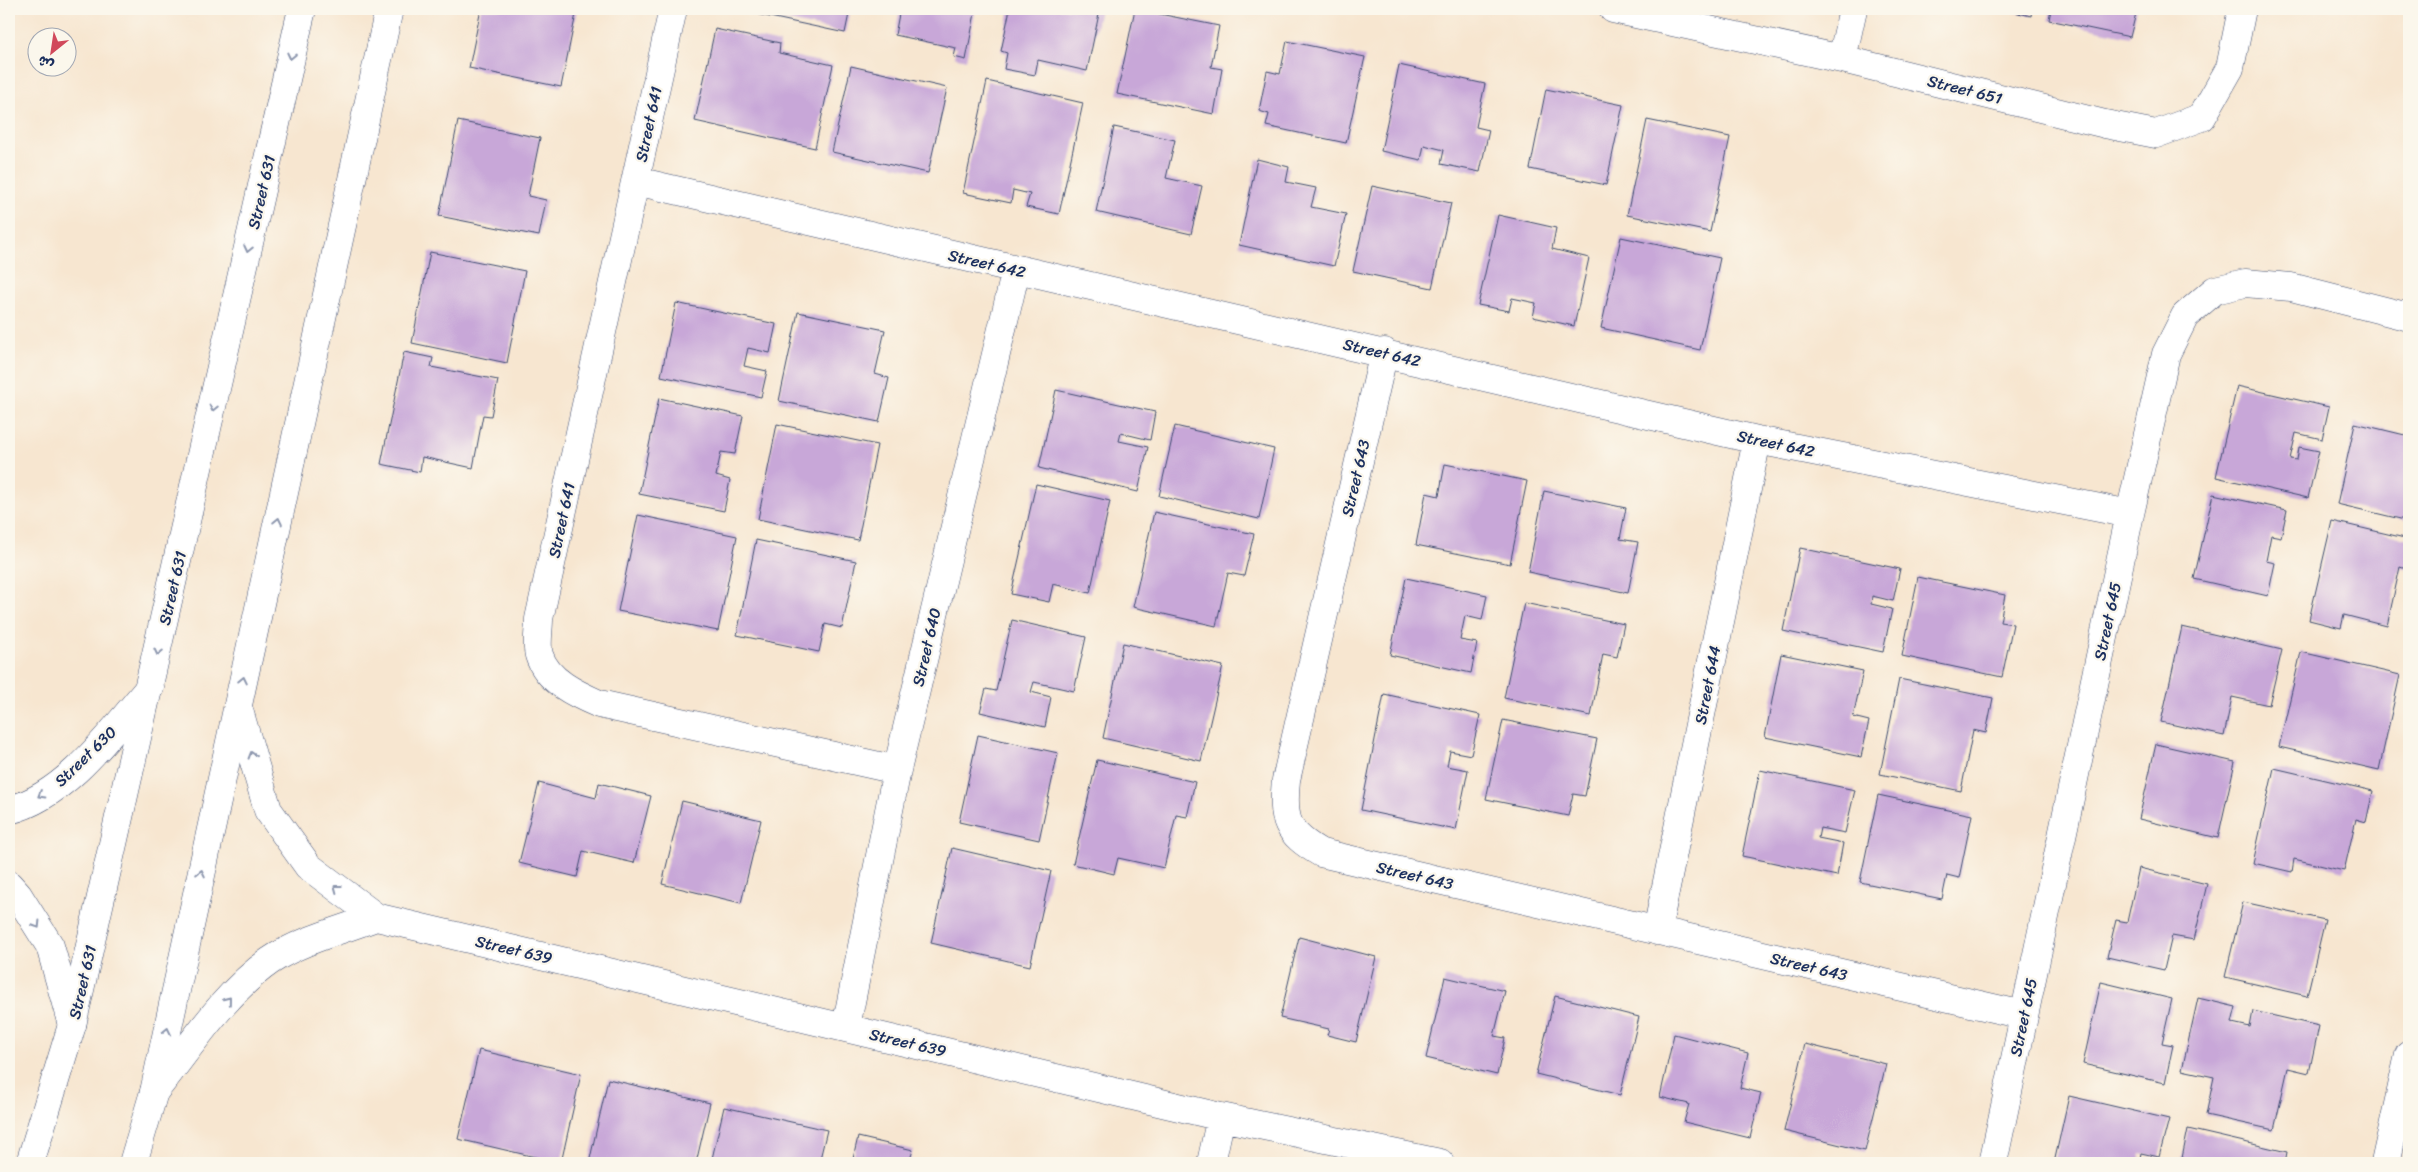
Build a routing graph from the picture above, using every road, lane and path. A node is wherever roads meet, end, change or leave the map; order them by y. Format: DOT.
graph roads {
  1 [pos="302,9"];
  2 [pos="389,9"];
  3 [pos="673,9"];
  4 [pos="1613,9"];
  5 [pos="1853,9"];
  6 [pos="2242,9"];
  7 [pos="1842,59"];
  8 [pos="636,181"];
  9 [pos="1016,270"];
  10 [pos="2409,317"];
  11 [pos="1384,352"];
  12 [pos="1757,440"];
  13 [pos="2130,514"];
  14 [pos="150,687"];
  15 [pos="238,707"];
  16 [pos="897,770"];
  17 [pos="9,810"];
  18 [pos="9,885"];
  19 [pos="376,917"];
  20 [pos="1657,931"];
  21 [pos="2023,1015"];
  22 [pos="72,1025"];
  23 [pos="846,1027"];
  24 [pos="2409,1055"];
  25 [pos="154,1092"];
  26 [pos="2405,1092"];
  27 [pos="1221,1117"];
  28 [pos="30,1163"];
  29 [pos="133,1163"];
  30 [pos="1211,1163"];
  31 [pos="1440,1163"];
  32 [pos="1993,1163"];
  33 [pos="2385,1163"];
  1 -- 14 [label="street, Street 631, one-way"];
  15 -- 2 [label="street, one-way"];
  3 -- 8 [label="street, Street 641"];
  4 -- 7 [label="street, Street 651"];
  5 -- 7 [label="street"];
  6 -- 7 [label="street, Street 651"];
  8 -- 9 [label="street, Street 642"];
  8 -- 16 [label="street, Street 641"];
  9 -- 11 [label="street, Street 642"];
  9 -- 16 [label="street, Street 640"];
  10 -- 13 [label="street, Street 645"];
  11 -- 12 [label="street, Street 642"];
  11 -- 20 [label="street, Street 643"];
  12 -- 13 [label="street, Street 642"];
  12 -- 20 [label="street, Street 644"];
  13 -- 21 [label="street, Street 645"];
  14 -- 17 [label="street, Street 630, one-way"];
  14 -- 22 [label="street, Street 631"];
  19 -- 15 [label="street, Street 639, one-way"];
  25 -- 15 [label="street, one-way"];
  16 -- 23 [label="street, Street 640"];
  18 -- 22 [label="street, one-way"];
  19 -- 23 [label="street, Street 639"];
  25 -- 19 [label="street, one-way"];
  20 -- 21 [label="street, Street 643"];
  21 -- 32 [label="street, Street 645"];
  22 -- 28 [label="street, Street 631"];
  23 -- 27 [label="street, Street 639"];
  24 -- 26 [label="street"];
  25 -- 29 [label="street"];
  26 -- 33 [label="street"];
  27 -- 30 [label="street"];
  27 -- 31 [label="street, Street 639"];
}
